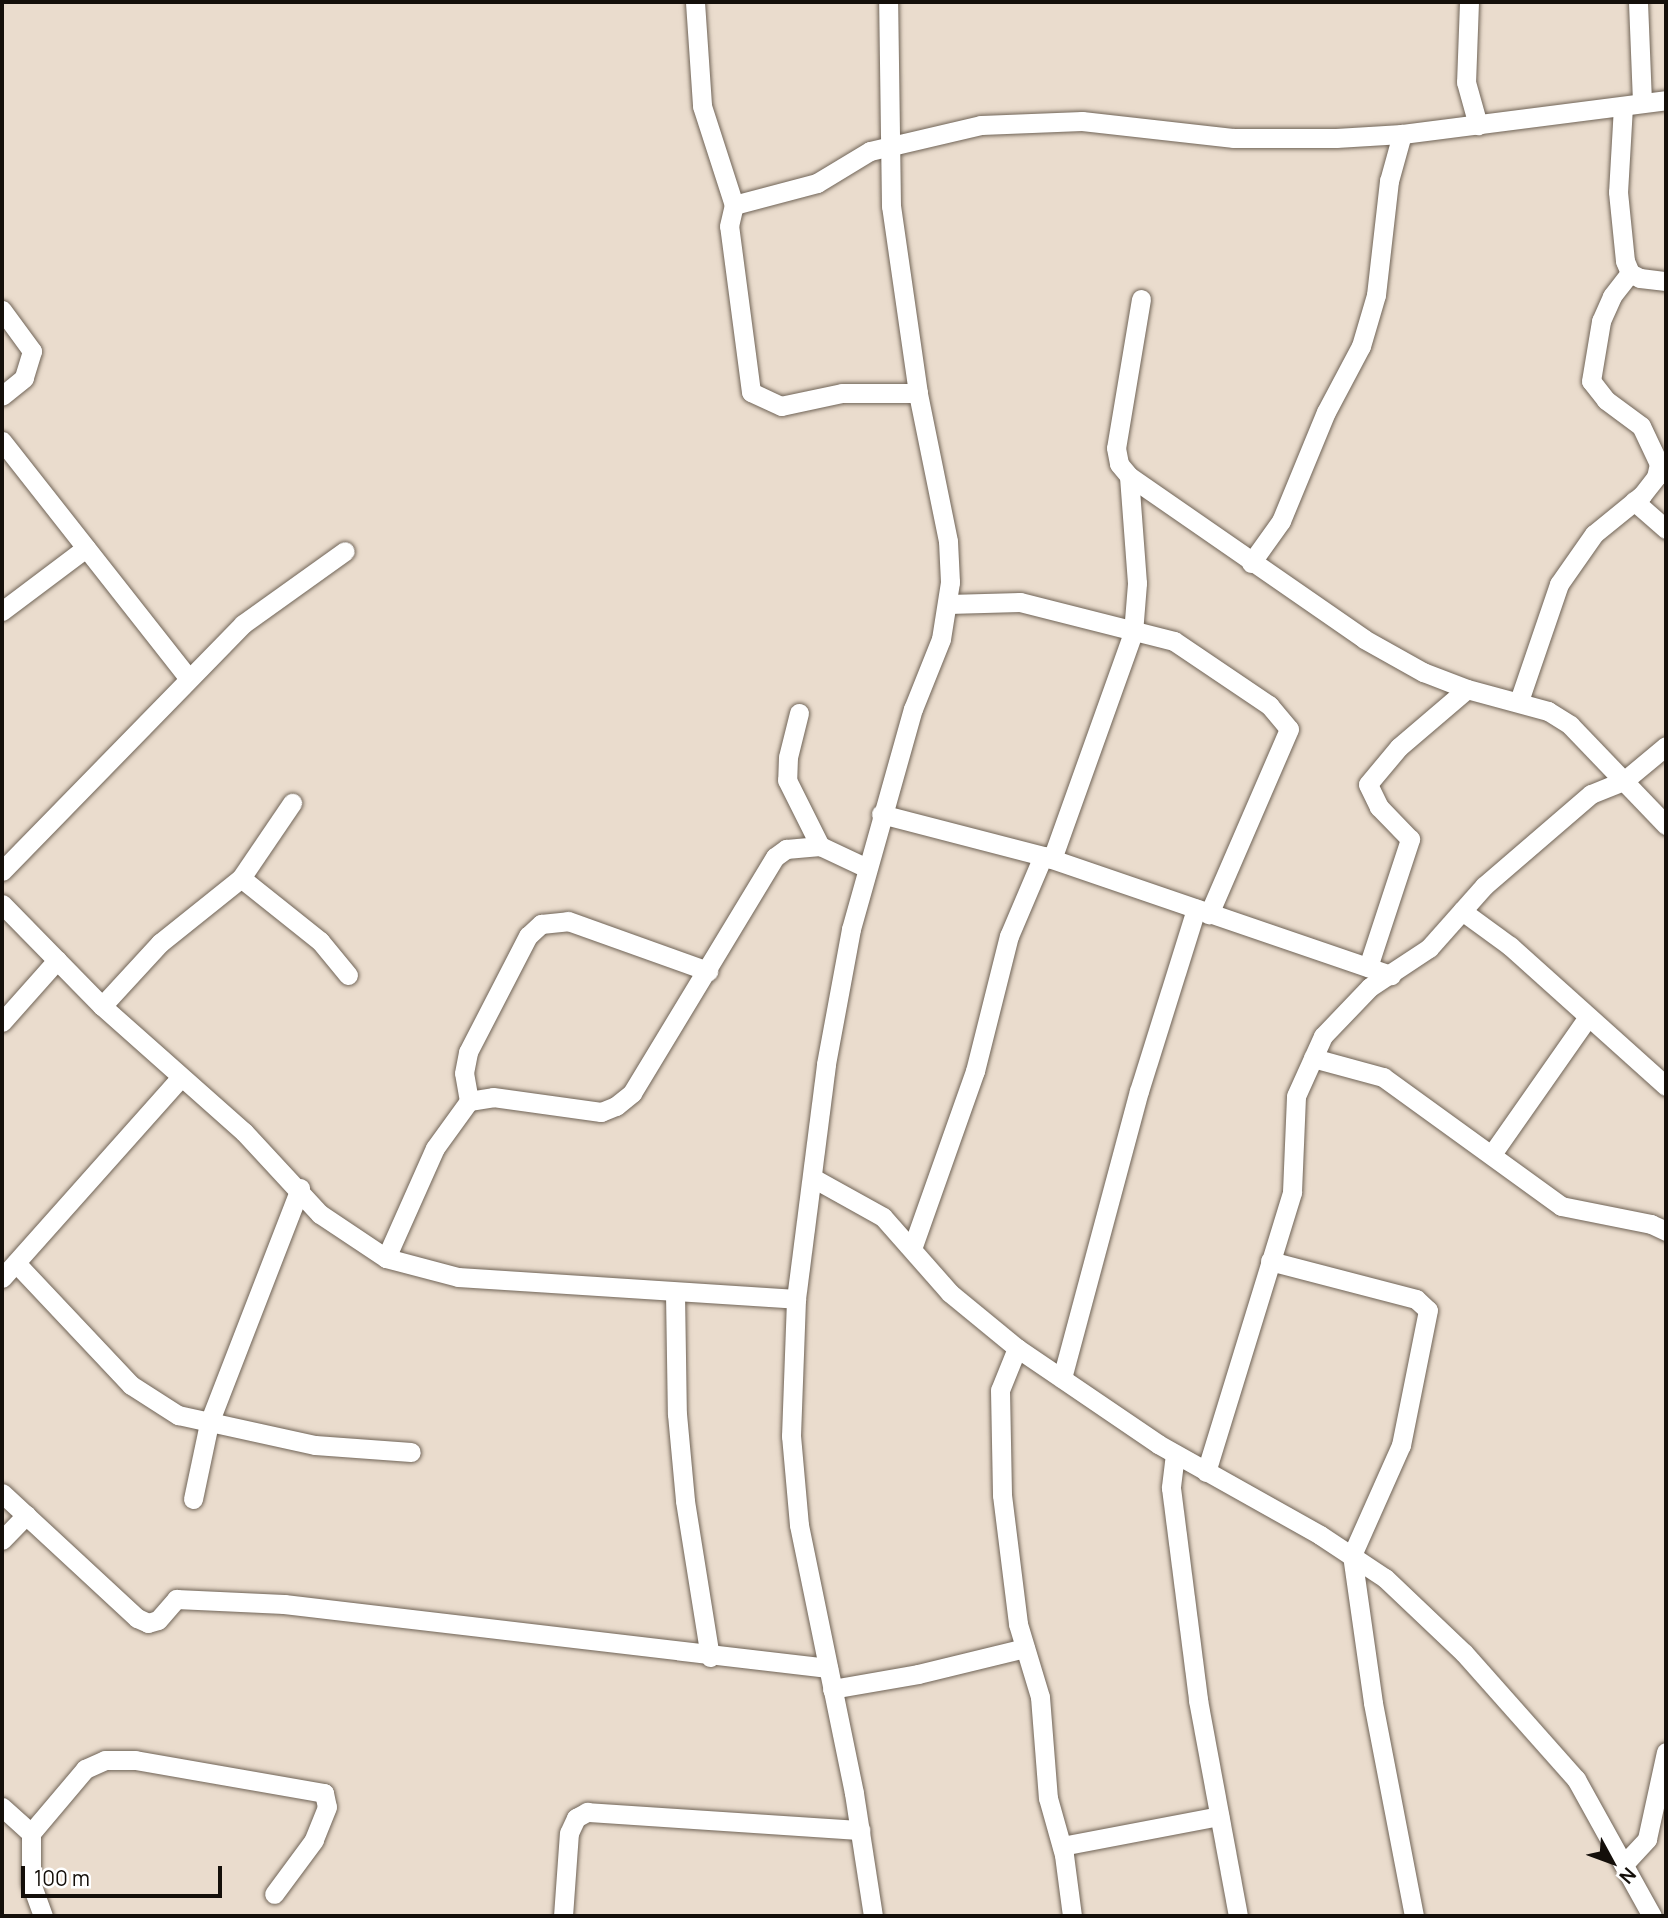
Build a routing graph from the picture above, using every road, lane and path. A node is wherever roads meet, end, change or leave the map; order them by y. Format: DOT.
graph roads {
  1 [pos="695,2"];
  2 [pos="888,2"];
  3 [pos="1469,2"];
  4 [pos="1638,2"];
  5 [pos="1666,100"];
  6 [pos="1632,105"];
  7 [pos="1478,125"];
  8 [pos="1402,134"];
  9 [pos="888,146"];
  10 [pos="734,205"];
  11 [pos="1630,273"];
  12 [pos="1666,281"];
  13 [pos="1141,299"];
  14 [pos="2,310"];
  15 [pos="918,393"];
  16 [pos="2,397"];
  17 [pos="2,441"];
  18 [pos="1129,476"];
  19 [pos="1152,490"];
  20 [pos="1132,501"];
  21 [pos="1634,501"];
  22 [pos="1666,529"];
  23 [pos="86,548"];
  24 [pos="345,551"];
  25 [pos="1251,563"];
  26 [pos="948,604"];
  27 [pos="2,611"];
  28 [pos="1133,633"];
  29 [pos="188,677"];
  30 [pos="1467,689"];
  31 [pos="1519,701"];
  32 [pos="799,713"];
  33 [pos="1666,746"];
  34 [pos="1625,780"];
  35 [pos="292,803"];
  36 [pos="881,814"];
  37 [pos="1666,825"];
  38 [pos="820,846"];
  39 [pos="1047,858"];
  40 [pos="867,868"];
  41 [pos="2,872"];
  42 [pos="241,877"];
  43 [pos="2,904"];
  44 [pos="1202,911"];
  45 [pos="1462,911"];
  46 [pos="57,960"];
  47 [pos="1368,967"];
  48 [pos="708,971"];
  49 [pos="348,975"];
  50 [pos="1391,975"];
  51 [pos="103,1006"];
  52 [pos="1588,1017"];
  53 [pos="2,1022"];
  54 [pos="1313,1058"];
  55 [pos="181,1077"];
  56 [pos="1666,1086"];
  57 [pos="469,1101"];
  58 [pos="1492,1154"];
  59 [pos="813,1178"];
  60 [pos="300,1188"];
  61 [pos="1666,1231"];
  62 [pos="913,1246"];
  63 [pos="386,1258"];
  64 [pos="1270,1262"];
  65 [pos="16,1263"];
  66 [pos="2,1278"];
  67 [pos="675,1293"];
  68 [pos="796,1299"];
  69 [pos="1017,1348"];
  70 [pos="1062,1378"];
  71 [pos="209,1423"];
  72 [pos="411,1452"];
  73 [pos="1175,1454"];
  74 [pos="1206,1472"];
  75 [pos="2,1493"];
  76 [pos="193,1500"];
  77 [pos="26,1516"];
  78 [pos="2,1540"];
  79 [pos="1352,1555"];
  80 [pos="1025,1648"];
  81 [pos="710,1657"];
  82 [pos="828,1668"];
  83 [pos="832,1689"];
  84 [pos="1666,1752"];
  85 [pos="2,1807"];
  86 [pos="1219,1816"];
  87 [pos="860,1830"];
  88 [pos="30,1833"];
  89 [pos="1062,1846"];
  90 [pos="1624,1864"];
  91 [pos="274,1894"];
  92 [pos="43,1916"];
  93 [pos="563,1916"];
  94 [pos="873,1916"];
  95 [pos="1072,1916"];
  96 [pos="1238,1916"];
  97 [pos="1414,1916"];
  98 [pos="1652,1916"];
  1 -- 10 [label="street"];
  2 -- 9 [label="street"];
  3 -- 7 [label="street"];
  4 -- 6 [label="street"];
  5 -- 6 [label="street"];
  6 -- 7 [label="street"];
  6 -- 11 [label="street"];
  7 -- 8 [label="street"];
  8 -- 9 [label="street"];
  8 -- 25 [label="street"];
  9 -- 10 [label="street"];
  9 -- 15 [label="street"];
  10 -- 15 [label="street"];
  11 -- 12 [label="street"];
  11 -- 21 [label="street"];
  13 -- 18 [label="street"];
  14 -- 16 [label="street"];
  15 -- 26 [label="street"];
  17 -- 23 [label="street"];
  18 -- 19 [label="street"];
  18 -- 20 [label="street"];
  19 -- 20 [label="street"];
  19 -- 25 [label="street"];
  20 -- 28 [label="street"];
  21 -- 22 [label="street"];
  21 -- 31 [label="street"];
  23 -- 27 [label="street"];
  23 -- 29 [label="street"];
  24 -- 29 [label="street"];
  25 -- 30 [label="street"];
  26 -- 28 [label="street"];
  26 -- 36 [label="street"];
  28 -- 39 [label="street"];
  28 -- 44 [label="street"];
  29 -- 41 [label="street"];
  30 -- 31 [label="street"];
  30 -- 47 [label="street"];
  31 -- 34 [label="street"];
  32 -- 38 [label="street"];
  33 -- 34 [label="street"];
  34 -- 37 [label="street"];
  34 -- 45 [label="street"];
  35 -- 42 [label="street"];
  36 -- 39 [label="street"];
  36 -- 40 [label="street"];
  38 -- 40 [label="street"];
  38 -- 48 [label="street"];
  39 -- 44 [label="street"];
  39 -- 62 [label="street"];
  40 -- 59 [label="street"];
  42 -- 49 [label="street"];
  42 -- 51 [label="street"];
  43 -- 46 [label="street"];
  44 -- 47 [label="street"];
  44 -- 70 [label="street"];
  45 -- 50 [label="street"];
  45 -- 52 [label="street"];
  46 -- 51 [label="street"];
  46 -- 53 [label="street"];
  47 -- 50 [label="street"];
  48 -- 57 [label="street"];
  48 -- 57 [label="street"];
  50 -- 54 [label="street"];
  51 -- 55 [label="street"];
  52 -- 56 [label="street"];
  52 -- 58 [label="street"];
  54 -- 58 [label="street"];
  54 -- 64 [label="street"];
  55 -- 60 [label="street"];
  55 -- 65 [label="street"];
  57 -- 63 [label="street"];
  58 -- 61 [label="street"];
  59 -- 62 [label="street"];
  59 -- 68 [label="street"];
  60 -- 63 [label="street"];
  60 -- 71 [label="street"];
  62 -- 69 [label="street"];
  63 -- 67 [label="street"];
  64 -- 74 [label="street"];
  64 -- 79 [label="street"];
  65 -- 66 [label="street"];
  65 -- 71 [label="street"];
  67 -- 68 [label="street"];
  67 -- 81 [label="street"];
  68 -- 82 [label="street"];
  69 -- 70 [label="street"];
  69 -- 80 [label="street"];
  70 -- 73 [label="street"];
  71 -- 72 [label="street"];
  71 -- 76 [label="street"];
  73 -- 74 [label="street"];
  73 -- 86 [label="street"];
  74 -- 79 [label="street"];
  75 -- 77 [label="street"];
  77 -- 78 [label="street"];
  77 -- 81 [label="street"];
  79 -- 90 [label="street"];
  79 -- 97 [label="street"];
  80 -- 83 [label="street"];
  80 -- 89 [label="street"];
  81 -- 82 [label="street"];
  82 -- 83 [label="street"];
  83 -- 87 [label="street"];
  84 -- 90 [label="street"];
  85 -- 88 [label="street"];
  86 -- 89 [label="street"];
  86 -- 96 [label="street"];
  87 -- 93 [label="street"];
  87 -- 94 [label="street"];
  88 -- 91 [label="street"];
  88 -- 92 [label="street"];
  89 -- 95 [label="street"];
  90 -- 98 [label="street"];
}
